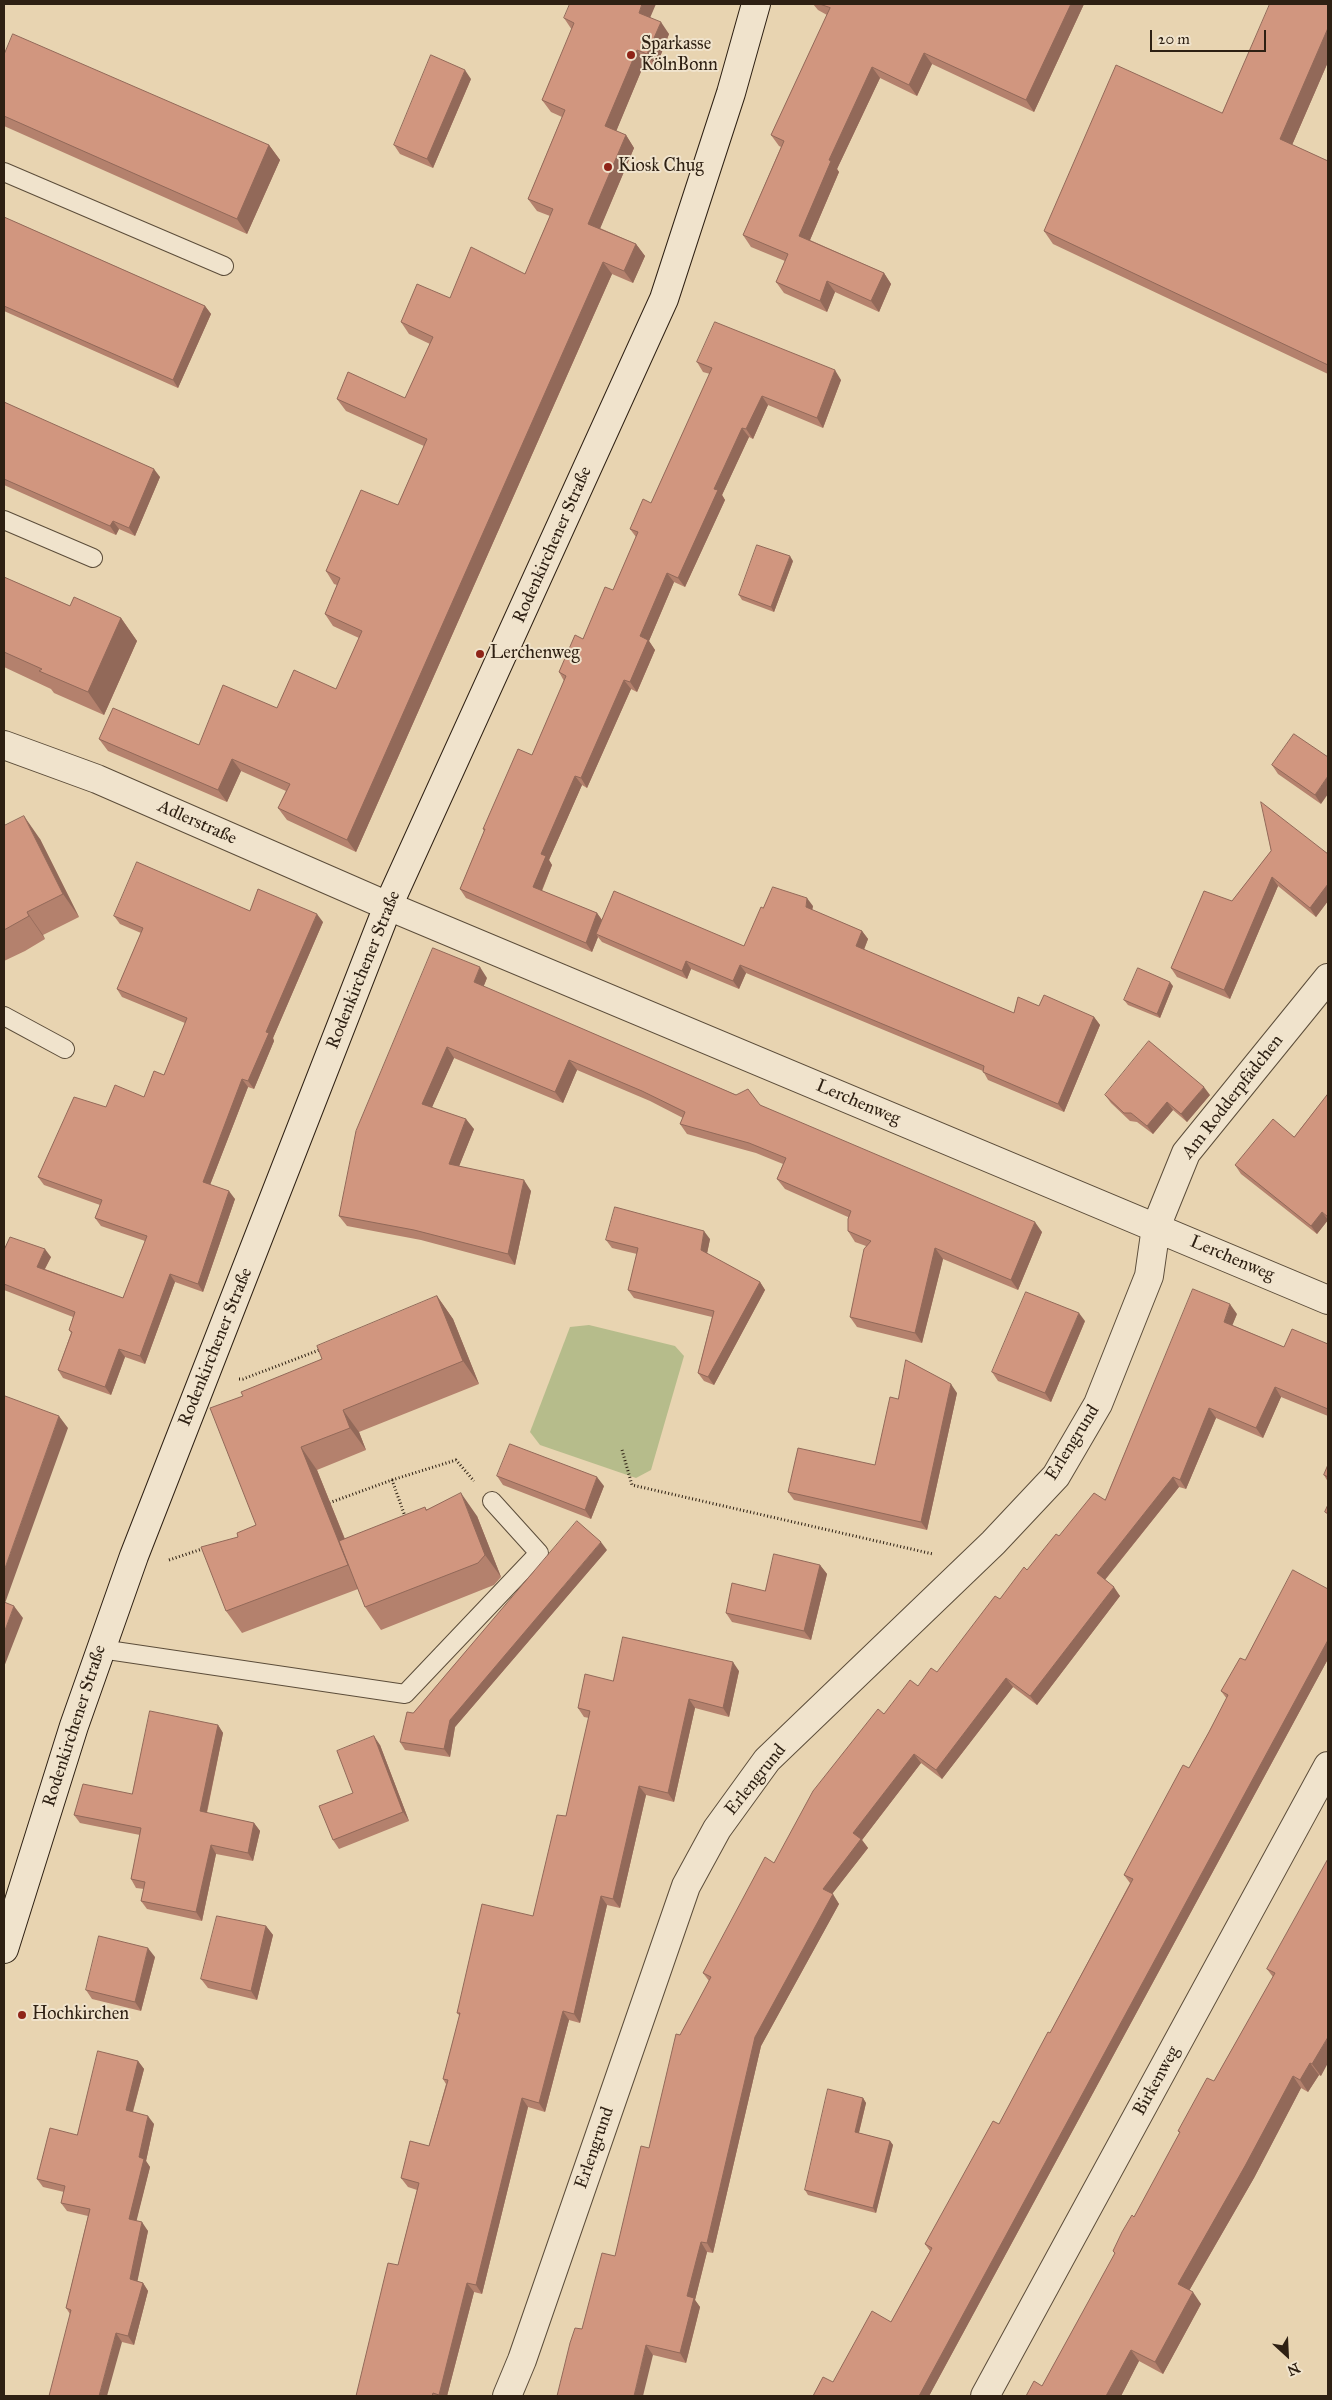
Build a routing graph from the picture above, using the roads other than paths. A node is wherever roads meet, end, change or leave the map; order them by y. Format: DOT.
graph roads {
  1 [pos="756,4"];
  2 [pos="4,172"];
  3 [pos="224,266"];
  4 [pos="4,520"];
  5 [pos="93,558"];
  6 [pos="4,745"];
  7 [pos="388,906"];
  8 [pos="1328,978"];
  9 [pos="4,1016"];
  10 [pos="65,1049"];
  11 [pos="1156,1227"];
  12 [pos="1328,1300"];
  13 [pos="492,1501"];
  14 [pos="101,1649"];
  15 [pos="1328,1766"];
  16 [pos="4,1949"];
  17 [pos="507,2396"];
  18 [pos="985,2396"];
  1 -- 7 [label="street, Rodenkirchener Straße"];
  2 -- 3 [label="lane"];
  4 -- 5 [label="lane"];
  6 -- 7 [label="street, Adlerstraße"];
  7 -- 11 [label="street, Lerchenweg"];
  7 -- 14 [label="street, Rodenkirchener Straße"];
  8 -- 11 [label="street, Am Rodderpfädchen"];
  9 -- 10 [label="lane"];
  11 -- 12 [label="street, Lerchenweg"];
  11 -- 17 [label="street, Erlengrund"];
  13 -- 14 [label="lane"];
  14 -- 16 [label="street, Rodenkirchener Straße"];
  15 -- 18 [label="street, Birkenweg"];
}
